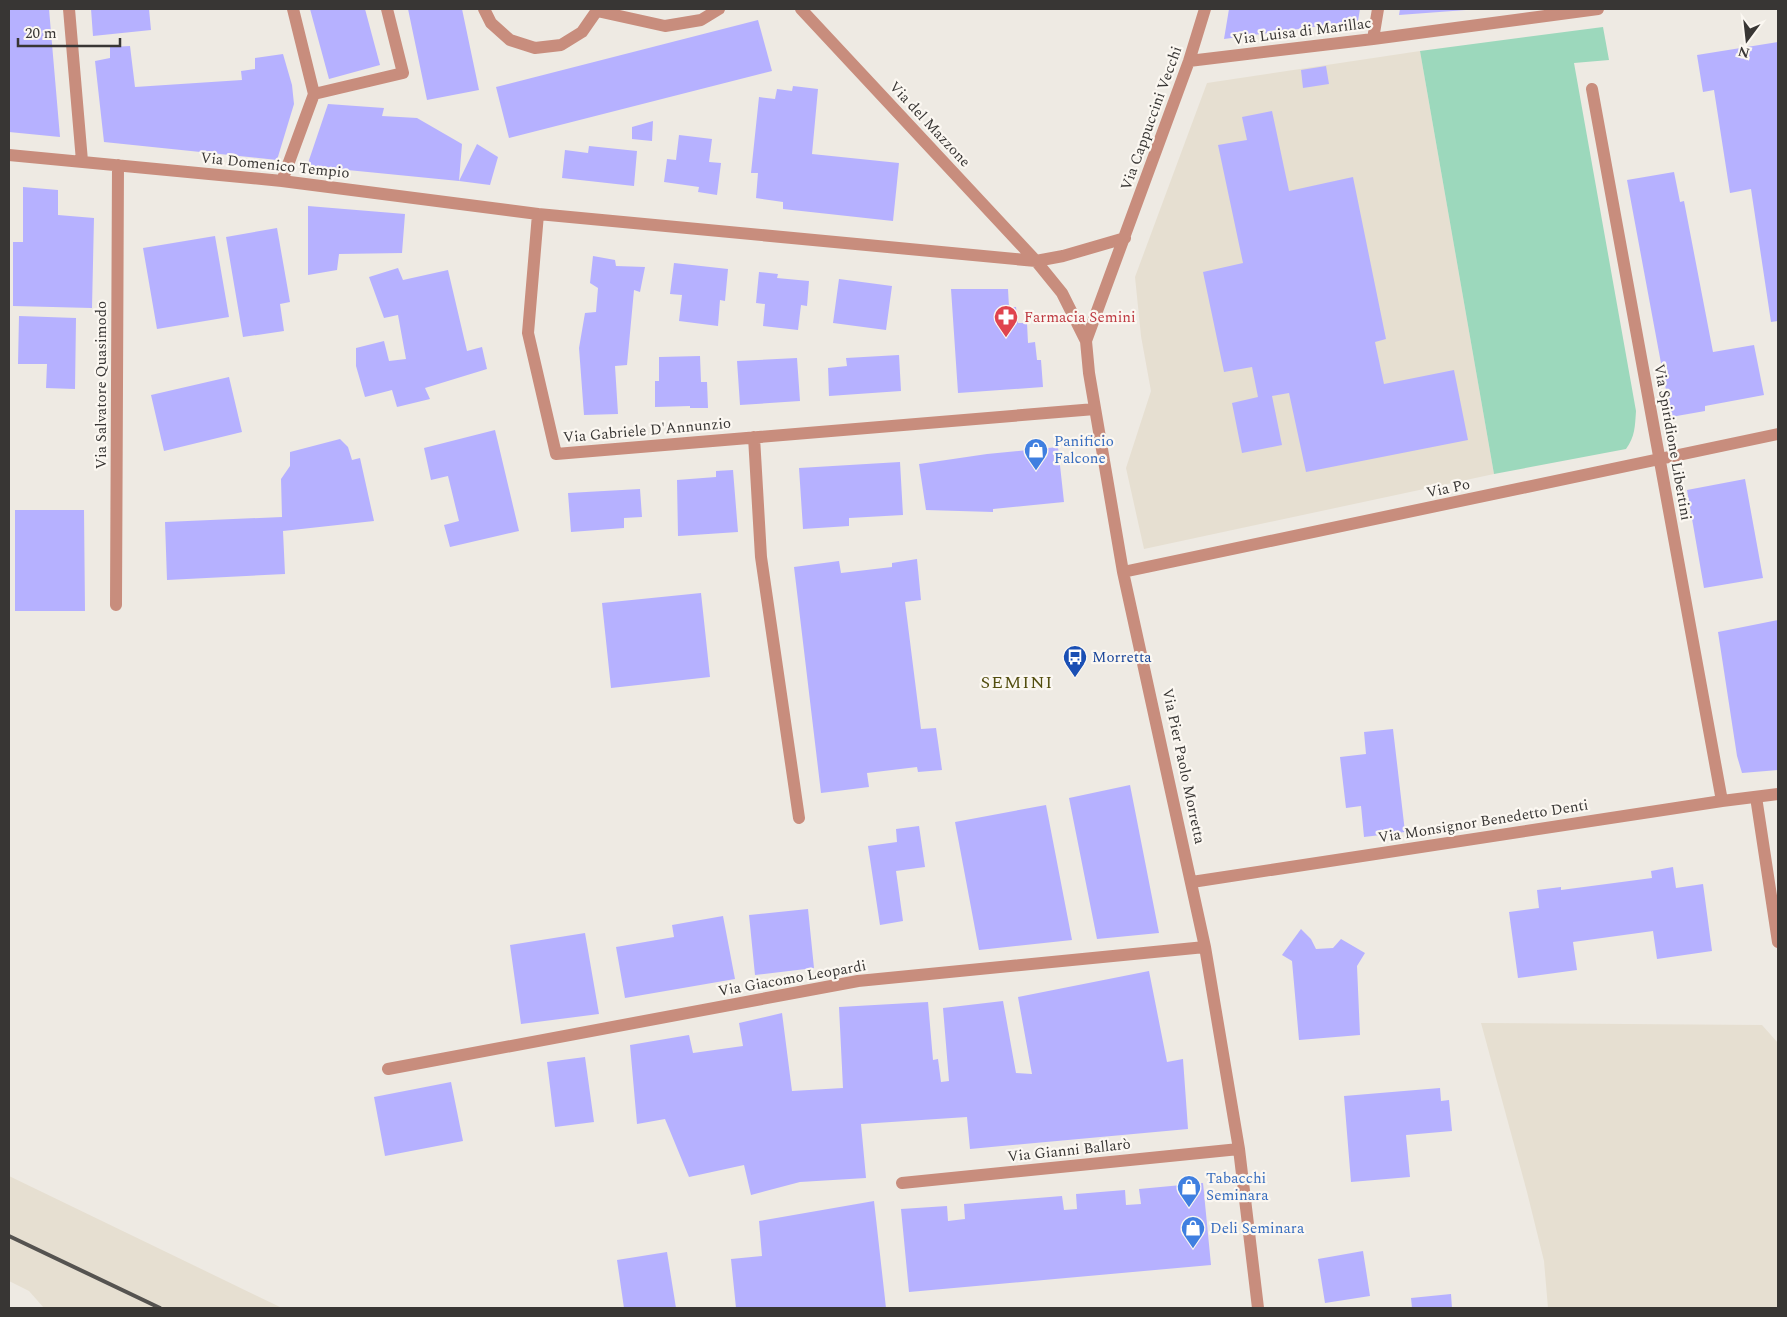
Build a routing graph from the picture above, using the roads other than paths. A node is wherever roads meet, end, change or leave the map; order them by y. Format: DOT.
graph roads {
  1 [pos="68,9"];
  2 [pos="293,9"];
  3 [pos="388,9"];
  4 [pos="484,9"];
  5 [pos="719,9"];
  6 [pos="801,9"];
  7 [pos="1205,9"];
  8 [pos="1378,9"];
  9 [pos="1598,9"];
  10 [pos="598,10"];
  11 [pos="1374,39"];
  12 [pos="1189,61"];
  13 [pos="1592,89"];
  14 [pos="314,94"];
  15 [pos="9,155"];
  16 [pos="82,162"];
  17 [pos="118,165"];
  18 [pos="282,180"];
  19 [pos="538,214"];
  20 [pos="1125,238"];
  21 [pos="1036,261"];
  22 [pos="1086,341"];
  23 [pos="1095,409"];
  24 [pos="1778,434"];
  25 [pos="754,437"];
  26 [pos="1660,459"];
  27 [pos="1123,572"];
  28 [pos="116,605"];
  29 [pos="1778,794"];
  30 [pos="1756,797"];
  31 [pos="1722,801"];
  32 [pos="799,818"];
  33 [pos="1192,882"];
  34 [pos="1778,942"];
  35 [pos="1205,947"];
  36 [pos="388,1069"];
  37 [pos="1239,1149"];
  38 [pos="902,1182"];
  39 [pos="1258,1308"];
  1 -- 16 [label="street"];
  2 -- 14 [label="street"];
  3 -- 14 [label="street"];
  4 -- 10 [label="street"];
  5 -- 10 [label="street"];
  6 -- 21 [label="street, Via del Mazzone"];
  7 -- 12 [label="street, Via Cappuccini Vecchi"];
  8 -- 11 [label="street"];
  9 -- 11 [label="street, Via Luisa di Marillac"];
  11 -- 12 [label="street, Via Luisa di Marillac"];
  12 -- 20 [label="street, Via Cappuccini Vecchi"];
  13 -- 26 [label="street, Via Spiridione Libertini"];
  14 -- 18 [label="street"];
  15 -- 16 [label="street, Via Domenico Tempio"];
  16 -- 17 [label="street, Via Domenico Tempio"];
  17 -- 18 [label="street, Via Domenico Tempio"];
  17 -- 28 [label="street, Via Salvatore Quasimodo"];
  18 -- 19 [label="street, Via Domenico Tempio"];
  19 -- 21 [label="street"];
  19 -- 25 [label="street, Via Gabriele D'Annunzio"];
  20 -- 21 [label="street"];
  20 -- 22 [label="street, Via Pier Paolo Morretta"];
  21 -- 22 [label="street, Via del Mazzone"];
  22 -- 23 [label="street, Via Pier Paolo Morretta"];
  23 -- 25 [label="street, Via Gabriele D'Annunzio"];
  23 -- 27 [label="street, Via Pier Paolo Morretta"];
  24 -- 26 [label="street, Via Po"];
  25 -- 32 [label="street"];
  26 -- 27 [label="street, Via Po"];
  26 -- 31 [label="street, Via Spiridione Libertini"];
  27 -- 33 [label="street, Via Pier Paolo Morretta"];
  29 -- 30 [label="street, Via Monsignor Benedetto Denti"];
  30 -- 31 [label="street, Via Monsignor Benedetto Denti"];
  30 -- 34 [label="street"];
  31 -- 33 [label="street, Via Monsignor Benedetto Denti"];
  33 -- 35 [label="street, Via Pier Paolo Morretta"];
  35 -- 36 [label="street, Via Giacomo Leopardi"];
  35 -- 37 [label="street, Via Pier Paolo Morretta"];
  37 -- 38 [label="street, Via Gianni Ballarò"];
  37 -- 39 [label="street, Via Pier Paolo Morretta"];
}
